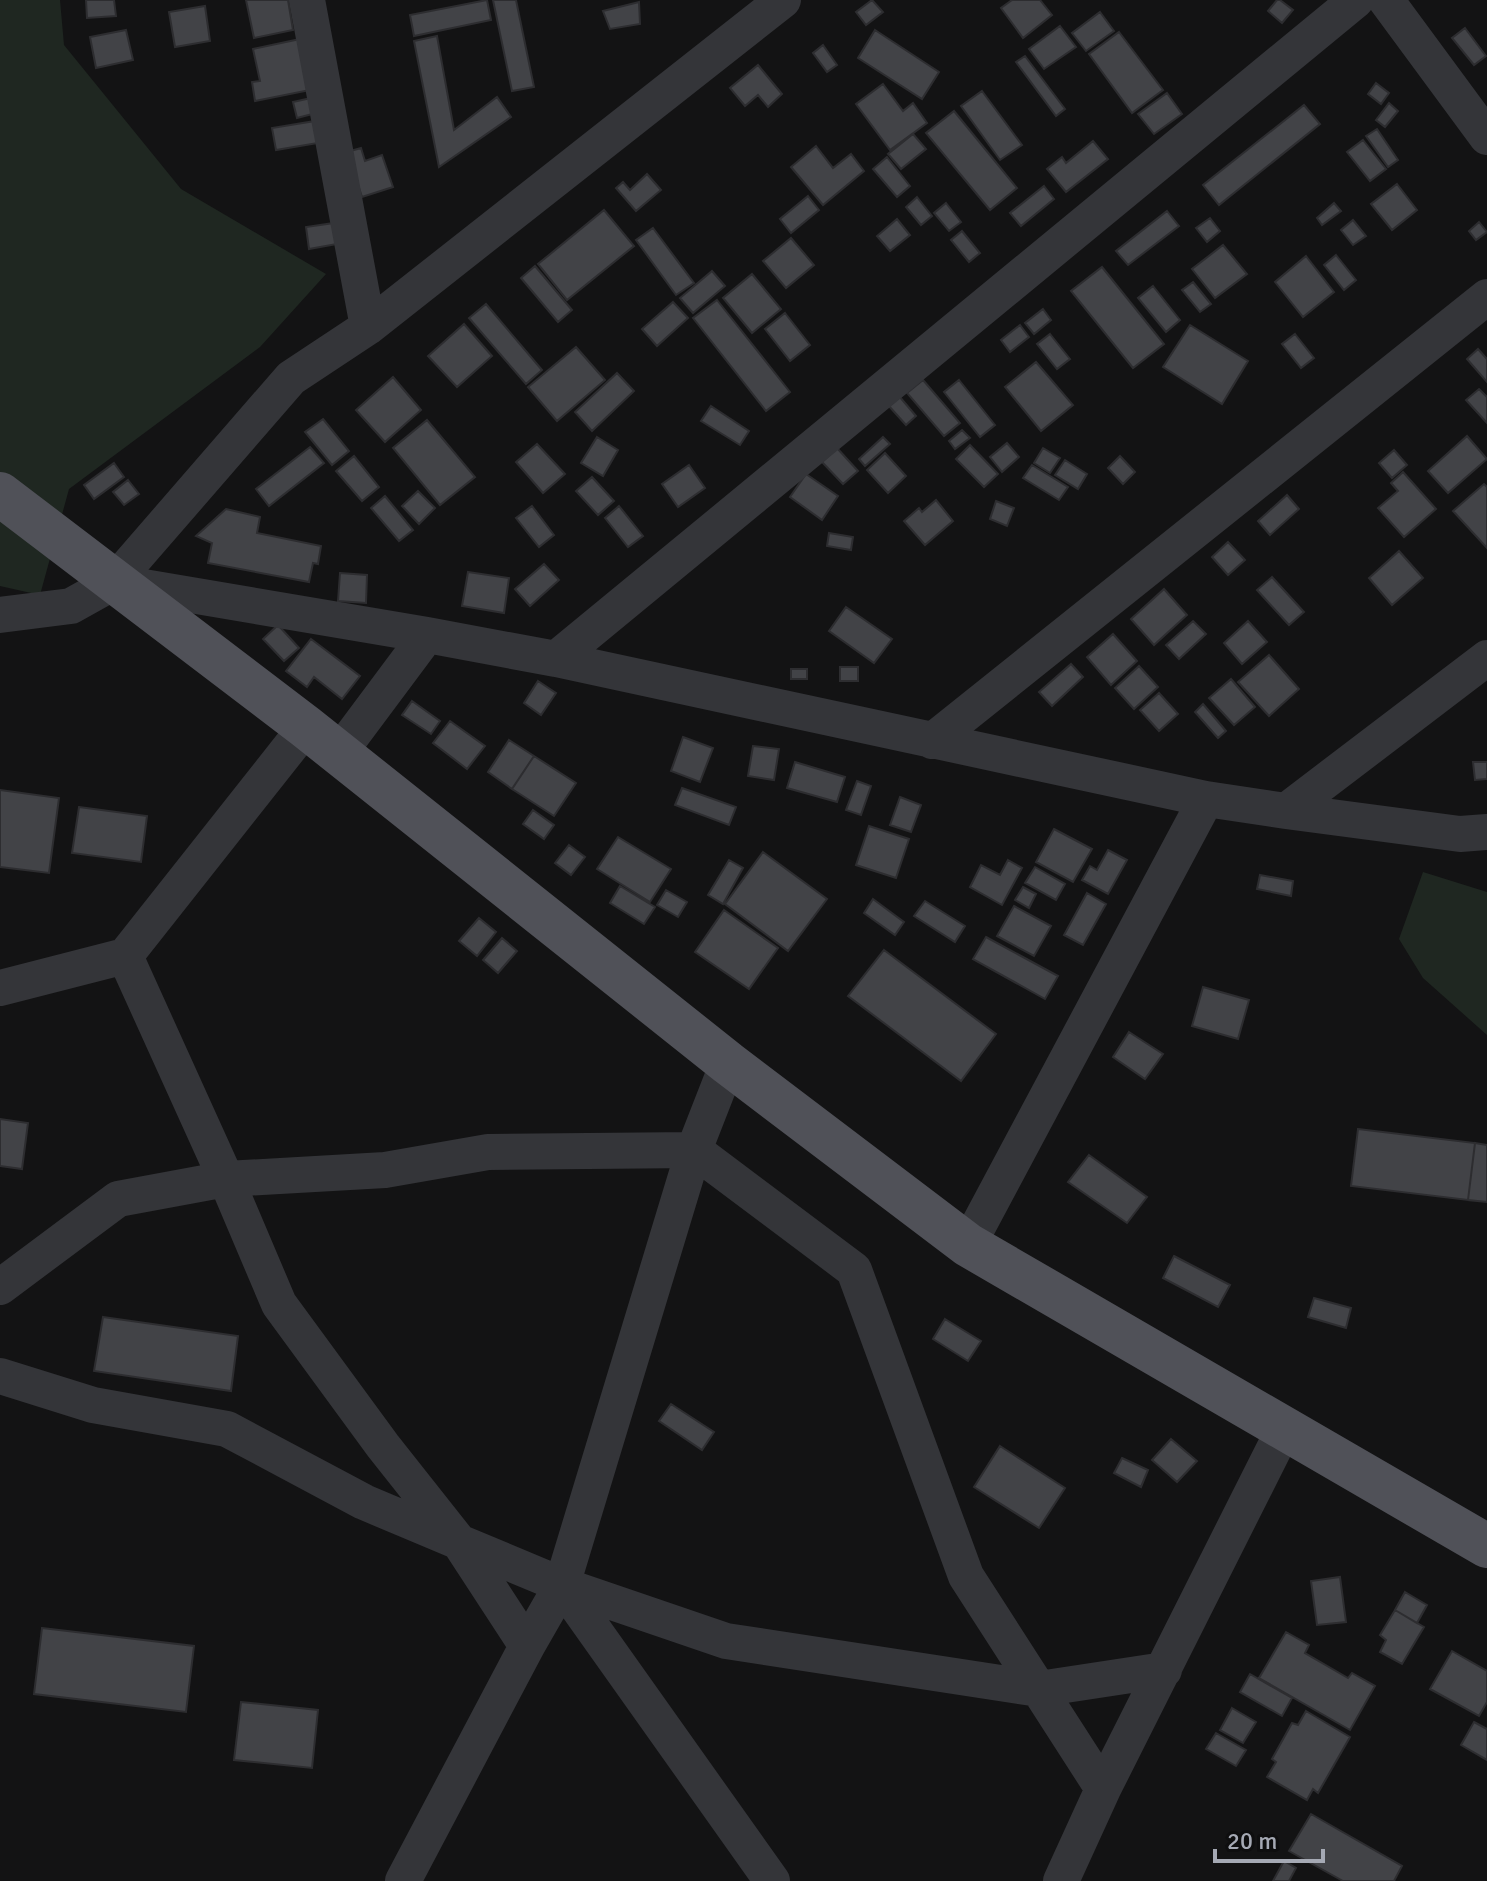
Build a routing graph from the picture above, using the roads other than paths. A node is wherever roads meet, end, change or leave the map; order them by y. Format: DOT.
graph roads {
  1 [pos="307,0"];
  2 [pos="783,0"];
  3 [pos="1356,0"];
  4 [pos="1386,0"];
  5 [pos="1487,137"];
  6 [pos="1487,297"];
  7 [pos="368,327"];
  8 [pos="0,494"];
  9 [pos="114,582"];
  10 [pos="0,615"];
  11 [pos="427,635"];
  12 [pos="1487,658"];
  13 [pos="556,659"];
  14 [pos="306,727"];
  15 [pos="932,741"];
  16 [pos="339,753"];
  17 [pos="1206,799"];
  18 [pos="1286,811"];
  19 [pos="1487,832"];
  20 [pos="125,956"];
  21 [pos="0,988"];
  22 [pos="728,1063"];
  23 [pos="694,1150"];
  24 [pos="226,1179"];
  25 [pos="968,1245"];
  26 [pos="0,1287"];
  27 [pos="0,1376"];
  28 [pos="1285,1427"];
  29 [pos="459,1542"];
  30 [pos="1487,1546"];
  31 [pos="562,1585"];
  32 [pos="527,1646"];
  33 [pos="1164,1670"];
  34 [pos="1039,1689"];
  35 [pos="1103,1789"];
  36 [pos="403,1881"];
  37 [pos="772,1881"];
  38 [pos="1061,1881"];
  1 -- 7 [label="street"];
  2 -- 7 [label="street"];
  3 -- 13 [label="street"];
  4 -- 5 [label="street"];
  6 -- 15 [label="street"];
  7 -- 9 [label="street"];
  8 -- 9 [label="main road"];
  9 -- 10 [label="street"];
  9 -- 11 [label="street"];
  9 -- 14 [label="main road"];
  11 -- 13 [label="street"];
  11 -- 16 [label="street"];
  12 -- 18 [label="street"];
  13 -- 15 [label="street"];
  14 -- 16 [label="main road"];
  14 -- 20 [label="street"];
  15 -- 17 [label="street"];
  16 -- 22 [label="main road"];
  17 -- 18 [label="street"];
  17 -- 25 [label="street"];
  18 -- 19 [label="street"];
  20 -- 21 [label="street"];
  20 -- 24 [label="street"];
  22 -- 23 [label="street"];
  22 -- 25 [label="main road"];
  23 -- 24 [label="street"];
  23 -- 31 [label="street"];
  23 -- 34 [label="street"];
  24 -- 26 [label="street"];
  24 -- 29 [label="street"];
  25 -- 28 [label="main road"];
  27 -- 29 [label="street"];
  28 -- 30 [label="main road"];
  28 -- 33 [label="street"];
  29 -- 31 [label="street"];
  29 -- 32 [label="street"];
  31 -- 32 [label="street"];
  31 -- 34 [label="street"];
  31 -- 37 [label="street"];
  32 -- 36 [label="street"];
  33 -- 34 [label="street"];
  33 -- 35 [label="street"];
  34 -- 35 [label="street"];
  35 -- 38 [label="street"];
}
